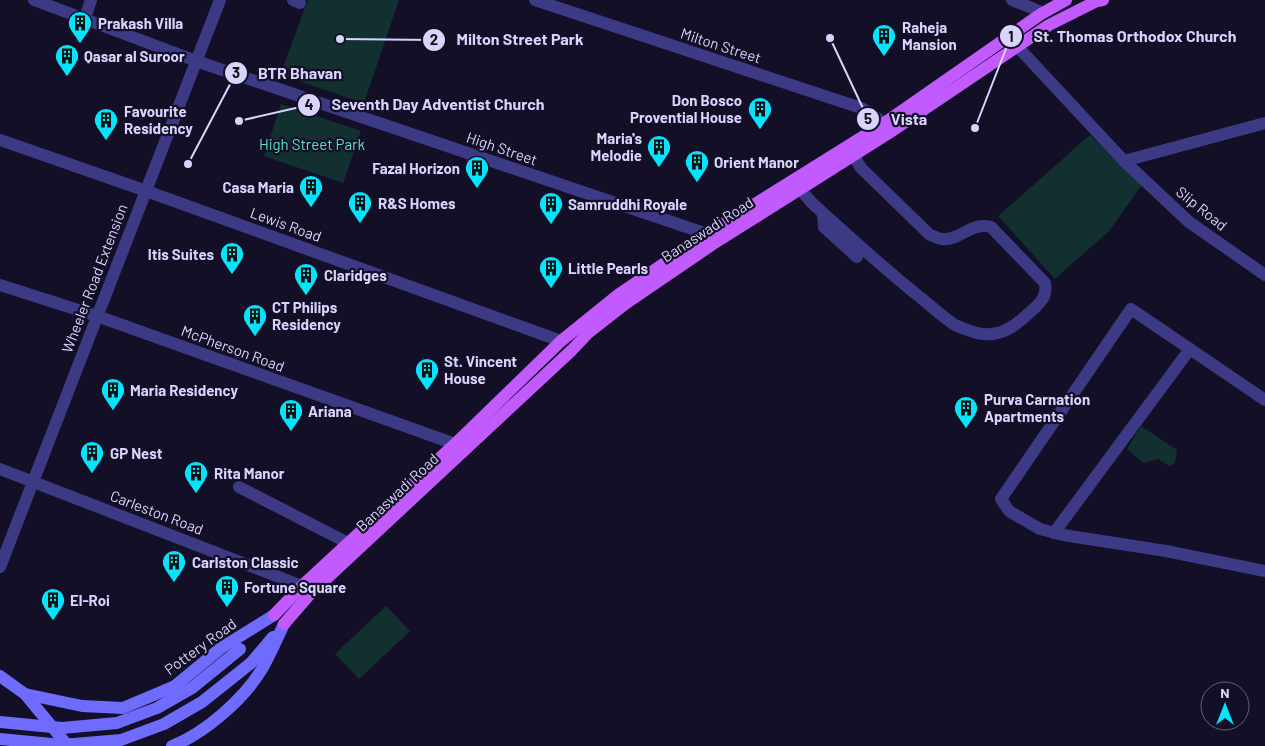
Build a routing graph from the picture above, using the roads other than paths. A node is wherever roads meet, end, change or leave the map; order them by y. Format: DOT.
graph roads {
  1 [pos="34,0"];
  2 [pos="91,0"];
  3 [pos="220,0"];
  4 [pos="535,0"];
  5 [pos="1012,0"];
  6 [pos="1065,0"];
  7 [pos="1103,0"];
  8 [pos="1042,14"];
  9 [pos="1070,15"];
  10 [pos="86,18"];
  11 [pos="1049,26"];
  12 [pos="1014,41"];
  13 [pos="195,60"];
  14 [pos="1265,123"];
  15 [pos="886,128"];
  16 [pos="0,140"];
  17 [pos="853,156"];
  18 [pos="1124,161"];
  19 [pos="800,189"];
  20 [pos="145,190"];
  21 [pos="823,213"];
  22 [pos="706,234"];
  23 [pos="857,257"];
  24 [pos="1265,275"];
  25 [pos="0,285"];
  26 [pos="97,316"];
  27 [pos="561,341"];
  28 [pos="1190,349"];
  29 [pos="1265,400"];
  30 [pos="455,444"];
  31 [pos="0,470"];
  32 [pos="32,482"];
  33 [pos="239,487"];
  34 [pos="1054,533"];
  35 [pos="348,543"];
  36 [pos="0,567"];
  37 [pos="1265,572"];
  38 [pos="302,586"];
  39 [pos="274,615"];
  40 [pos="284,624"];
  41 [pos="0,676"];
  42 [pos="25,694"];
  43 [pos="0,722"];
  44 [pos="0,739"];
  45 [pos="68,746"];
  46 [pos="172,746"];
  1 -- 10 [label="street, High Street"];
  2 -- 10 [label="street"];
  3 -- 13 [label="street, Wheeler Road Extension"];
  4 -- 15 [label="street, Milton Street"];
  5 -- 8 [label="street"];
  6 -- 8 [label="main road, Banaswadi Road"];
  6 -- 9 [label="street"];
  7 -- 9 [label="main road, Banaswadi Road"];
  8 -- 11 [label="main road"];
  8 -- 12 [label="main road, Banaswadi Road"];
  9 -- 11 [label="main road, Banaswadi Road"];
  10 -- 13 [label="street, High Street"];
  11 -- 12 [label="main road, Banaswadi Road"];
  12 -- 15 [label="main road, Banaswadi Road"];
  12 -- 18 [label="street, Slip Road"];
  13 -- 20 [label="street, Wheeler Road Extension"];
  13 -- 22 [label="street, High Street"];
  14 -- 18 [label="street"];
  15 -- 17 [label="main road, Banaswadi Road"];
  15 -- 22 [label="main road, Banaswadi Road"];
  16 -- 20 [label="street, Lewis Road"];
  17 -- 19 [label="main road, Banaswadi Road"];
  17 -- 21 [label="street"];
  18 -- 24 [label="street, Slip Road"];
  19 -- 21 [label="street"];
  19 -- 40 [label="main road, Banaswadi Road"];
  20 -- 26 [label="street, Wheeler Road Extension"];
  20 -- 27 [label="street, Lewis Road"];
  21 -- 23 [label="street"];
  22 -- 27 [label="main road, Banaswadi Road"];
  25 -- 26 [label="street, McPherson Road"];
  26 -- 30 [label="street, McPherson Road"];
  26 -- 32 [label="street, Wheeler Road Extension"];
  27 -- 30 [label="main road, Banaswadi Road"];
  28 -- 29 [label="street"];
  28 -- 34 [label="street"];
  28 -- 34 [label="street"];
  30 -- 35 [label="main road, Banaswadi Road"];
  31 -- 32 [label="street, Carleston Road"];
  32 -- 36 [label="street, Wheeler Road Extension"];
  32 -- 38 [label="street, Carleston Road"];
  33 -- 35 [label="street"];
  34 -- 37 [label="street"];
  35 -- 38 [label="main road, Banaswadi Road"];
  38 -- 39 [label="main road, Banaswadi Road"];
  39 -- 42 [label="main road, Pottery Road"];
  39 -- 43 [label="main road, bridge"];
  40 -- 44 [label="main road, bridge"];
  40 -- 46 [label="main road"];
  41 -- 42 [label="main road, Pottery Road"];
  42 -- 45 [label="main road, Pottery Road"];
}
